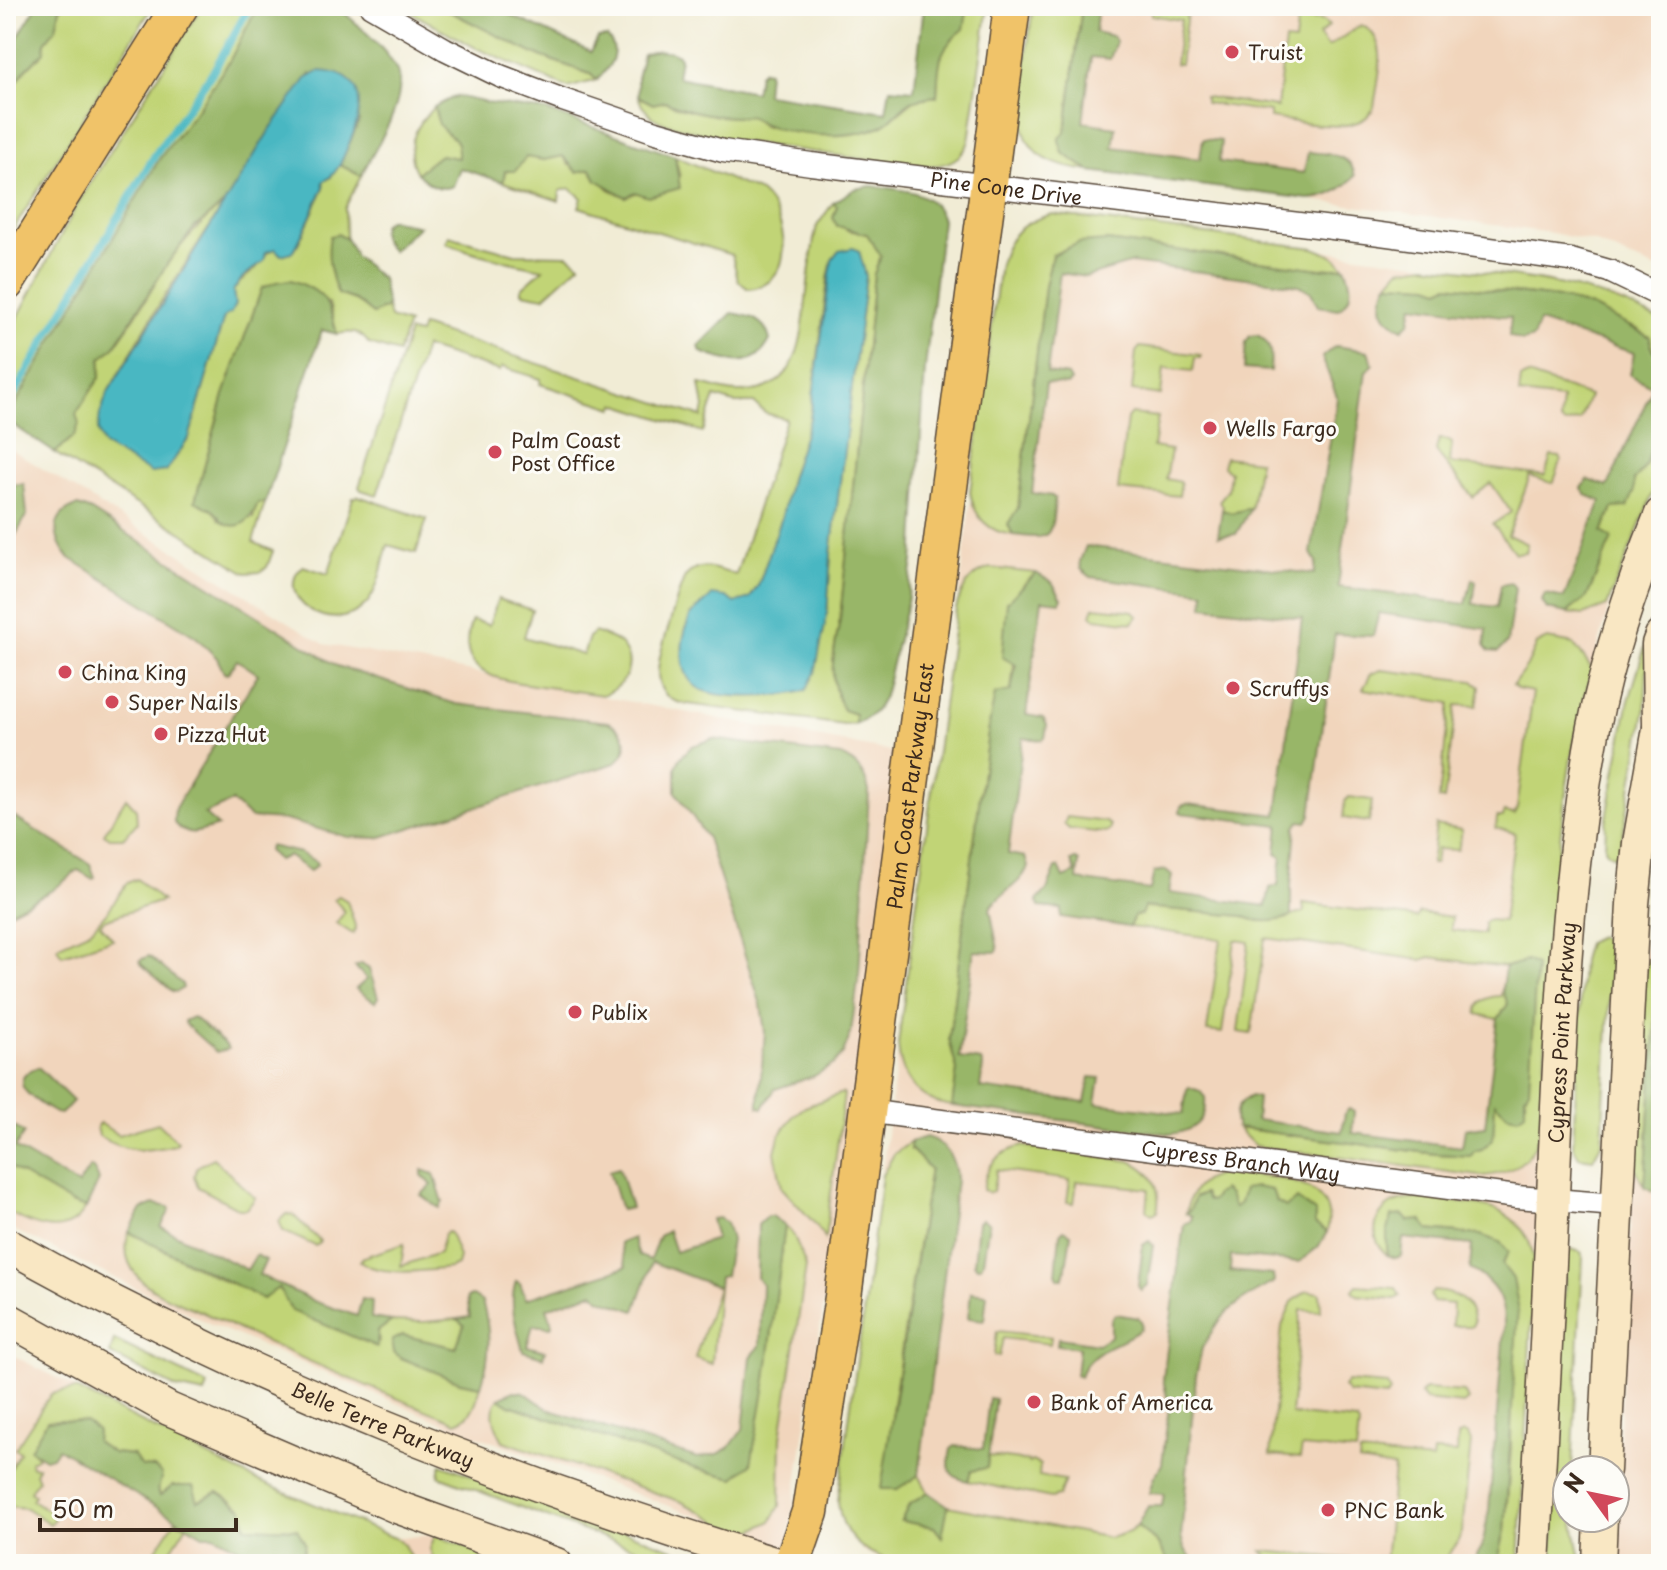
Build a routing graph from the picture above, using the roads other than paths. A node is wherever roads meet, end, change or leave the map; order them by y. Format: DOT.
graph roads {
  1 [pos="180,6"];
  2 [pos="371,6"];
  3 [pos="1012,6"];
  4 [pos="987,186"];
  5 [pos="6,283"];
  6 [pos="1661,296"];
  7 [pos="1661,514"];
  8 [pos="1661,636"];
  9 [pos="1660,722"];
  10 [pos="866,1111"];
  11 [pos="1553,1201"];
  12 [pos="1616,1205"];
  13 [pos="6,1244"];
  14 [pos="6,1318"];
  15 [pos="1605,1454"];
  16 [pos="1600,1534"];
  17 [pos="556,1564"];
  18 [pos="777,1564"];
  19 [pos="792,1564"];
  20 [pos="1534,1564"];
  21 [pos="1599,1564"];
  1 -- 5 [label="main road"];
  2 -- 4 [label="street, Pine Cone Drive"];
  3 -- 4 [label="main road, Palm Coast Parkway East"];
  4 -- 6 [label="street, Pine Cone Drive"];
  4 -- 10 [label="main road, Palm Coast Parkway East"];
  7 -- 11 [label="street, Cypress Point Parkway"];
  8 -- 9 [label="street"];
  9 -- 12 [label="street"];
  10 -- 11 [label="street, Cypress Branch Way"];
  10 -- 19 [label="main road, Palm Coast Parkway East"];
  11 -- 12 [label="street, Cypress Branch Way"];
  11 -- 20 [label="street, Cypress Point Parkway"];
  12 -- 15 [label="street"];
  13 -- 18 [label="street, Belle Terre Parkway"];
  14 -- 17 [label="street"];
  16 -- 21 [label="street"];
}
